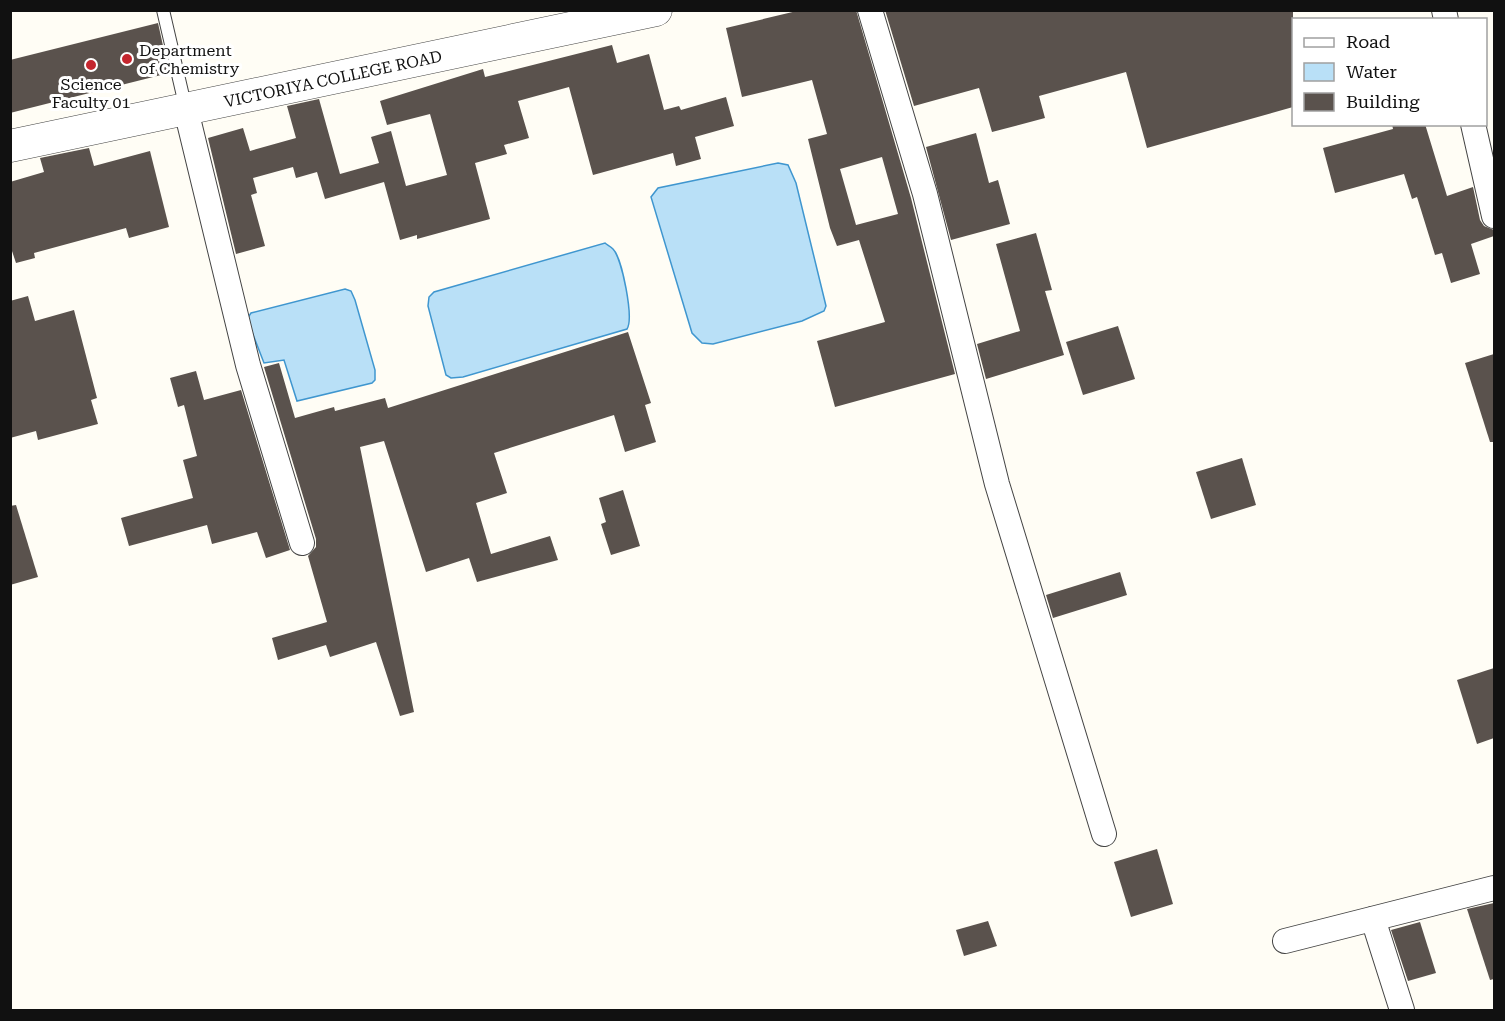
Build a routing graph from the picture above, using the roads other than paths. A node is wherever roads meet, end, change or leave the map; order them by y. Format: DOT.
graph roads {
  1 [pos="163,10"];
  2 [pos="656,10"];
  3 [pos="870,10"];
  4 [pos="186,110"];
  5 [pos="1473,126"];
  6 [pos="11,146"];
  7 [pos="1494,216"];
  8 [pos="302,543"];
  9 [pos="1104,834"];
  10 [pos="1494,888"];
  11 [pos="1373,919"];
  12 [pos="1285,941"];
  13 [pos="1402,1011"];
  1 -- 4 [label="lane"];
  2 -- 4 [label="street, VICTORIYA COLLEGE ROAD"];
  3 -- 9 [label="street"];
  4 -- 6 [label="street, VICTORIYA COLLEGE ROAD"];
  4 -- 8 [label="street"];
  5 -- 7 [label="street"];
  10 -- 11 [label="street"];
  11 -- 12 [label="street"];
  11 -- 13 [label="street"];
}
